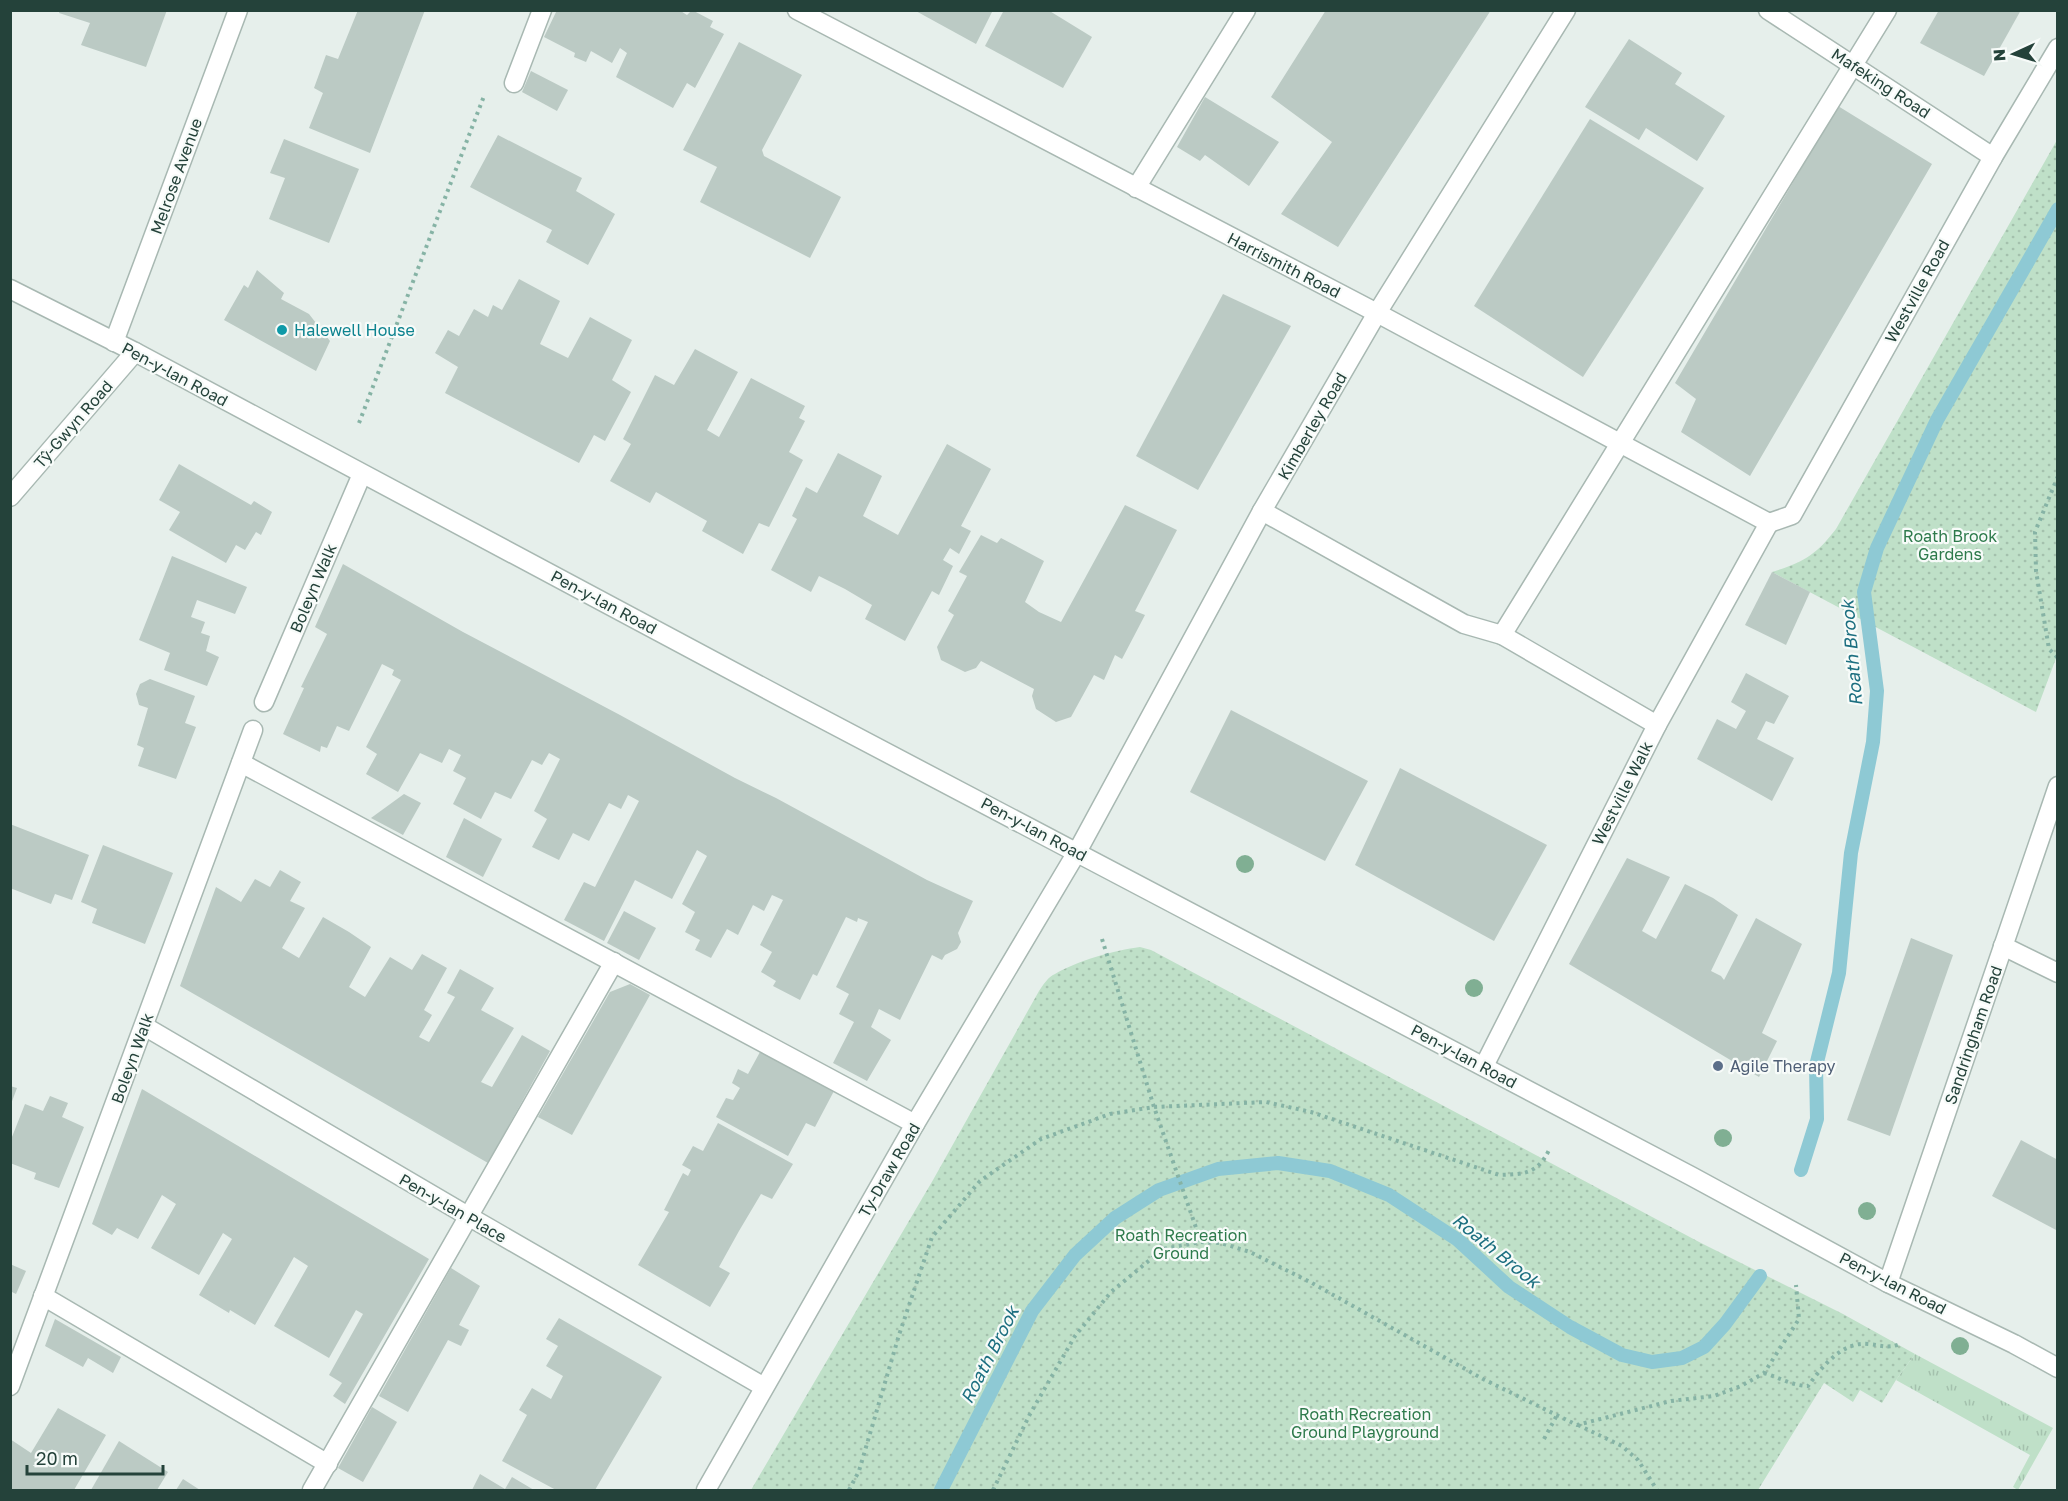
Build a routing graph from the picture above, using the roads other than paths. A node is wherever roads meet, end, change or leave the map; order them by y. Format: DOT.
graph roads {
  1 [pos="238,10"];
  2 [pos="542,10"];
  3 [pos="797,10"];
  4 [pos="1246,10"];
  5 [pos="1566,10"];
  6 [pos="1768,10"];
  7 [pos="1887,10"];
  8 [pos="2058,48"];
  9 [pos="1853,65"];
  10 [pos="514,83"];
  11 [pos="1993,157"];
  12 [pos="1136,188"];
  13 [pos="10,289"];
  14 [pos="1377,313"];
  15 [pos="114,342"];
  16 [pos="135,352"];
  17 [pos="1620,442"];
  18 [pos="362,474"];
  19 [pos="10,497"];
  20 [pos="1262,511"];
  21 [pos="1769,523"];
  22 [pos="1502,635"];
  23 [pos="264,702"];
  24 [pos="1657,725"];
  25 [pos="253,730"];
  26 [pos="241,764"];
  27 [pos="2058,786"];
  28 [pos="1077,852"];
  29 [pos="2003,946"];
  30 [pos="614,962"];
  31 [pos="2058,973"];
  32 [pos="144,1026"];
  33 [pos="1484,1066"];
  34 [pos="915,1124"];
  35 [pos="468,1216"];
  36 [pos="1888,1283"];
  37 [pos="44,1296"];
  38 [pos="2058,1368"];
  39 [pos="10,1386"];
  40 [pos="764,1388"];
  41 [pos="327,1464"];
  42 [pos="312,1491"];
  43 [pos="706,1491"];
  1 -- 15 [label="street, Melrose Avenue"];
  2 -- 10 [label="street"];
  3 -- 12 [label="street, Harrismith Road"];
  4 -- 12 [label="street"];
  5 -- 14 [label="street, Kimberley Road"];
  6 -- 9 [label="street, Mafeking Road"];
  7 -- 9 [label="street"];
  8 -- 11 [label="street, Westville Road"];
  9 -- 11 [label="street, Mafeking Road"];
  9 -- 17 [label="street"];
  11 -- 21 [label="street, Westville Road"];
  12 -- 14 [label="street, Harrismith Road"];
  13 -- 15 [label="street, Pen-y-lan Road"];
  14 -- 17 [label="street, Harrismith Road"];
  14 -- 20 [label="street, Kimberley Road"];
  15 -- 16 [label="street, Pen-y-lan Road"];
  16 -- 18 [label="street, Pen-y-lan Road"];
  16 -- 19 [label="street, Tŷ-Gwyn Road"];
  17 -- 21 [label="street, Harrismith Road"];
  17 -- 22 [label="street"];
  18 -- 23 [label="street, Boleyn Walk"];
  18 -- 28 [label="street, Pen-y-lan Road"];
  20 -- 22 [label="street"];
  20 -- 28 [label="street, Kimberley Road"];
  21 -- 24 [label="street, Westville Walk"];
  22 -- 24 [label="street"];
  24 -- 33 [label="street, Westville Walk"];
  25 -- 26 [label="street, Boleyn Walk"];
  26 -- 30 [label="street"];
  26 -- 32 [label="street, Boleyn Walk"];
  27 -- 29 [label="street, Sandringham Road"];
  28 -- 33 [label="street, Pen-y-lan Road"];
  28 -- 34 [label="street, Ty-Draw Road"];
  29 -- 31 [label="street"];
  29 -- 36 [label="street, Sandringham Road"];
  30 -- 34 [label="street"];
  30 -- 35 [label="street"];
  32 -- 35 [label="street, Pen-y-lan Place"];
  32 -- 37 [label="street, Boleyn Walk"];
  33 -- 36 [label="street, Pen-y-lan Road"];
  34 -- 40 [label="street, Ty-Draw Road"];
  35 -- 40 [label="street, Pen-y-lan Place"];
  35 -- 41 [label="street"];
  36 -- 38 [label="street, Pen-y-lan Road"];
  37 -- 39 [label="street, Boleyn Walk"];
  37 -- 41 [label="street"];
  40 -- 43 [label="street, Ty-Draw Road"];
  41 -- 42 [label="street"];
}
